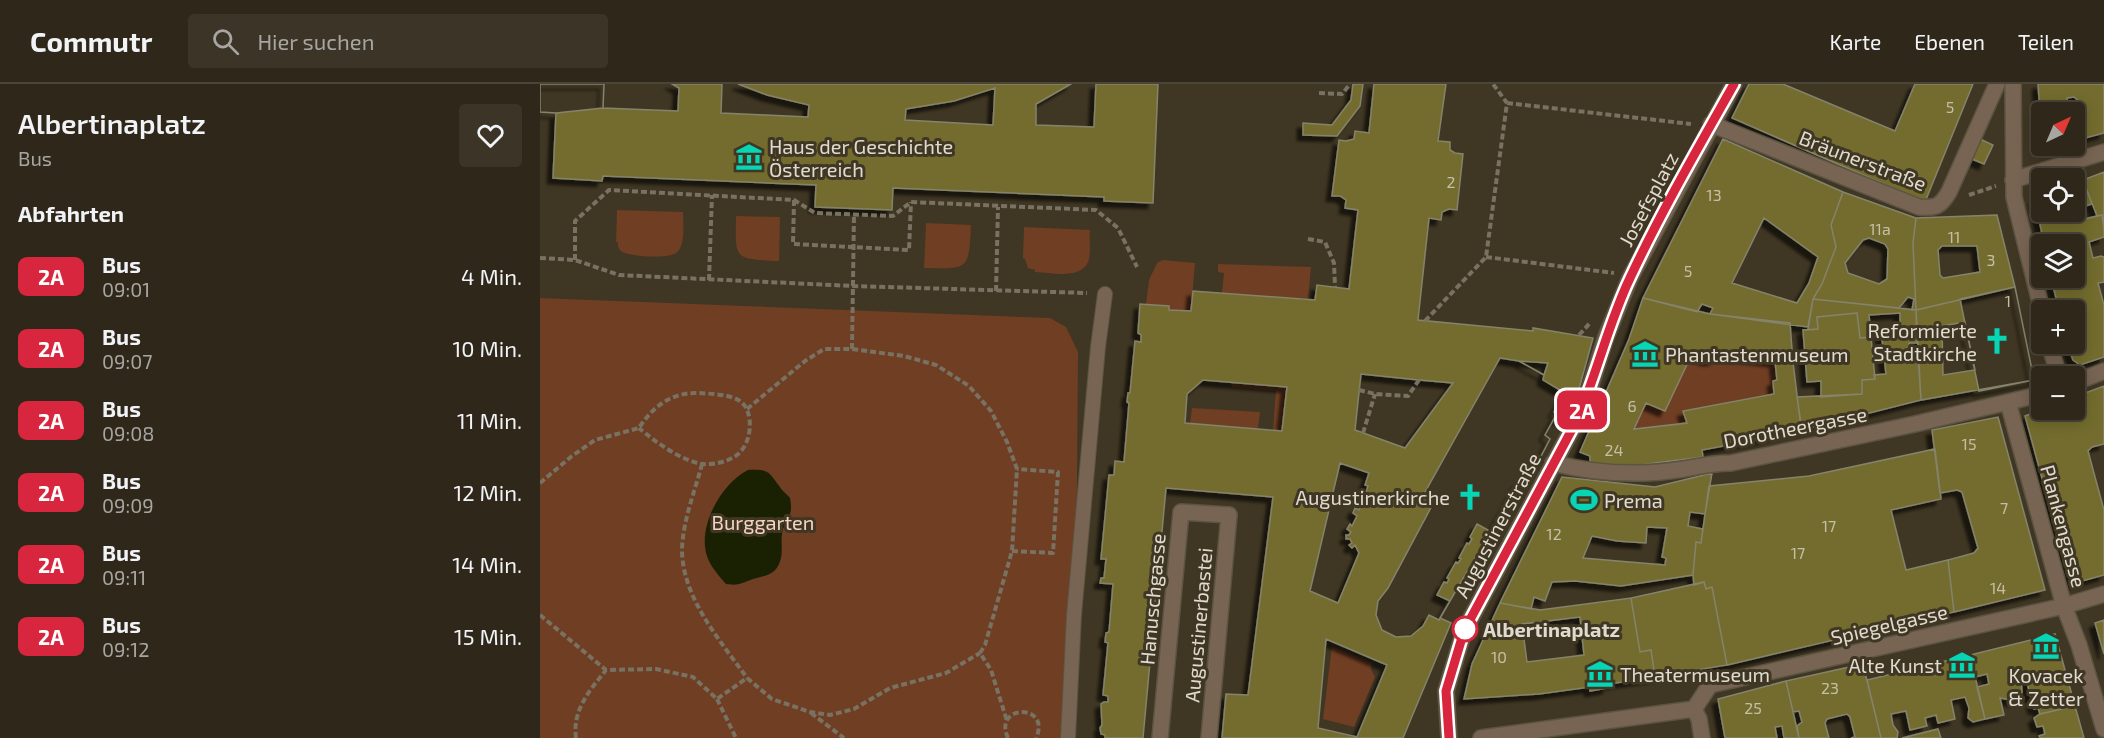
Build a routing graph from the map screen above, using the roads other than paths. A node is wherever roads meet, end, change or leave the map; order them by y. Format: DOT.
graph roads {
  1 [pos="1734,84"];
  2 [pos="1997,84"];
  3 [pos="2013,84"];
  4 [pos="1712,124"];
  5 [pos="2104,152"];
  6 [pos="2013,180"];
  7 [pos="1105,294"];
  8 [pos="2039,300"];
  9 [pos="1606,337"];
  10 [pos="2104,371"];
  11 [pos="2085,379"];
  12 [pos="2031,397"];
  13 [pos="2008,402"];
  14 [pos="1553,463"];
  15 [pos="1228,515"];
  16 [pos="2104,594"];
  17 [pos="2064,606"];
  18 [pos="1694,709"];
  19 [pos="2104,729"];
  20 [pos="1068,738"];
  21 [pos="1160,738"];
  22 [pos="1209,738"];
  23 [pos="1449,738"];
  24 [pos="1481,738"];
  25 [pos="1702,738"];
  1 -- 4 [label="street, Josefsplatz"];
  2 -- 4 [label="street, Bräunerstraße"];
  3 -- 6 [label="street"];
  4 -- 9 [label="street, Josefsplatz"];
  5 -- 6 [label="street"];
  6 -- 8 [label="street"];
  7 -- 20 [label="lane"];
  9 -- 14 [label="street, Augustinerstraße"];
  10 -- 11 [label="street"];
  12 -- 13 [label="street, Dorotheergasse"];
  13 -- 14 [label="street, Dorotheergasse"];
  13 -- 17 [label="street, Plankengasse"];
  14 -- 23 [label="street, Augustinerstraße"];
  15 -- 21 [label="street, Hanuschgasse"];
  15 -- 22 [label="street, Augustinerbastei"];
  16 -- 17 [label="street, Spiegelgasse"];
  17 -- 18 [label="street, Spiegelgasse"];
  17 -- 19 [label="street, Plankengasse"];
  18 -- 24 [label="street"];
  18 -- 25 [label="street"];
}
